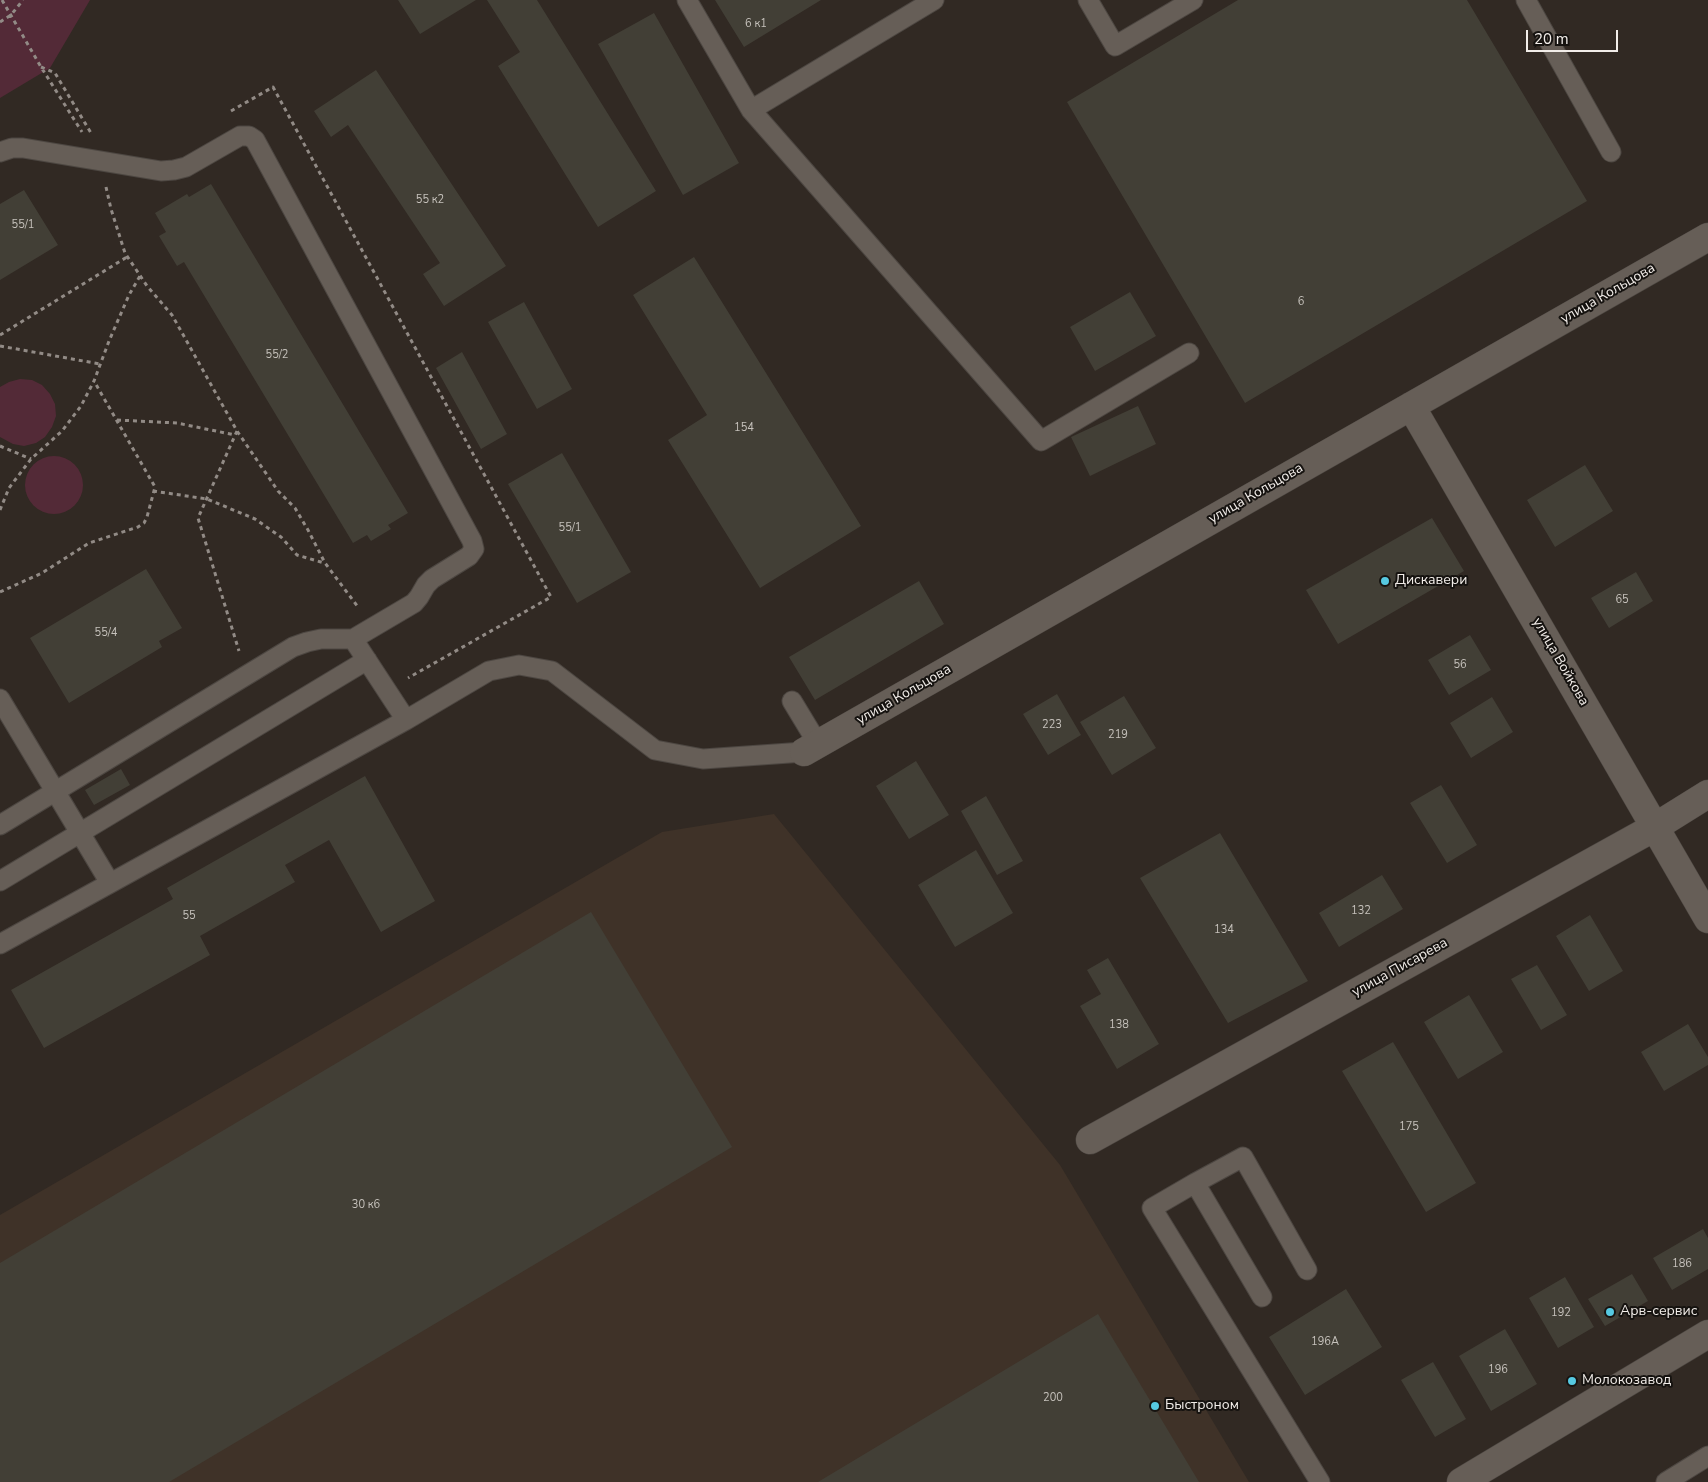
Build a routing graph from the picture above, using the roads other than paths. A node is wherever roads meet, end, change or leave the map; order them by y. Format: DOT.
graph roads {
  1 [pos="686,0"];
  2 [pos="934,0"];
  3 [pos="1088,0"];
  4 [pos="1193,0"];
  5 [pos="1526,0"];
  6 [pos="751,110"];
  7 [pos="0,152"];
  8 [pos="1611,152"];
  9 [pos="1708,236"];
  10 [pos="1189,353"];
  11 [pos="1411,406"];
  12 [pos="353,639"];
  13 [pos="367,660"];
  14 [pos="0,699"];
  15 [pos="792,701"];
  16 [pos="406,720"];
  17 [pos="811,748"];
  18 [pos="56,791"];
  19 [pos="1708,794"];
  20 [pos="0,825"];
  21 [pos="1655,827"];
  22 [pos="80,833"];
  23 [pos="0,881"];
  24 [pos="110,883"];
  25 [pos="1708,919"];
  26 [pos="0,944"];
  27 [pos="1090,1140"];
  28 [pos="1195,1184"];
  29 [pos="1307,1270"];
  30 [pos="1262,1297"];
  31 [pos="1708,1334"];
  32 [pos="1708,1456"];
  33 [pos="1320,1482"];
  34 [pos="1461,1482"];
  35 [pos="1666,1482"];
  1 -- 6 [label="lane"];
  2 -- 6 [label="lane"];
  3 -- 4 [label="lane"];
  5 -- 8 [label="lane"];
  6 -- 10 [label="lane"];
  7 -- 12 [label="lane"];
  9 -- 11 [label="street, улица Кольцова"];
  11 -- 17 [label="street, улица Кольцова"];
  11 -- 21 [label="street, улица Войкова"];
  12 -- 13 [label="lane"];
  12 -- 18 [label="lane"];
  13 -- 16 [label="lane"];
  13 -- 22 [label="lane"];
  14 -- 18 [label="lane"];
  15 -- 17 [label="lane"];
  16 -- 17 [label="lane"];
  16 -- 24 [label="lane"];
  18 -- 20 [label="lane"];
  18 -- 22 [label="lane"];
  19 -- 21 [label="street, улица Писарева"];
  21 -- 25 [label="street, улица Войкова"];
  21 -- 27 [label="street, улица Писарева"];
  22 -- 23 [label="lane"];
  22 -- 24 [label="lane"];
  24 -- 26 [label="lane"];
  28 -- 29 [label="lane"];
  28 -- 30 [label="lane"];
  28 -- 33 [label="lane"];
  31 -- 34 [label="street"];
  32 -- 35 [label="lane"];
}
